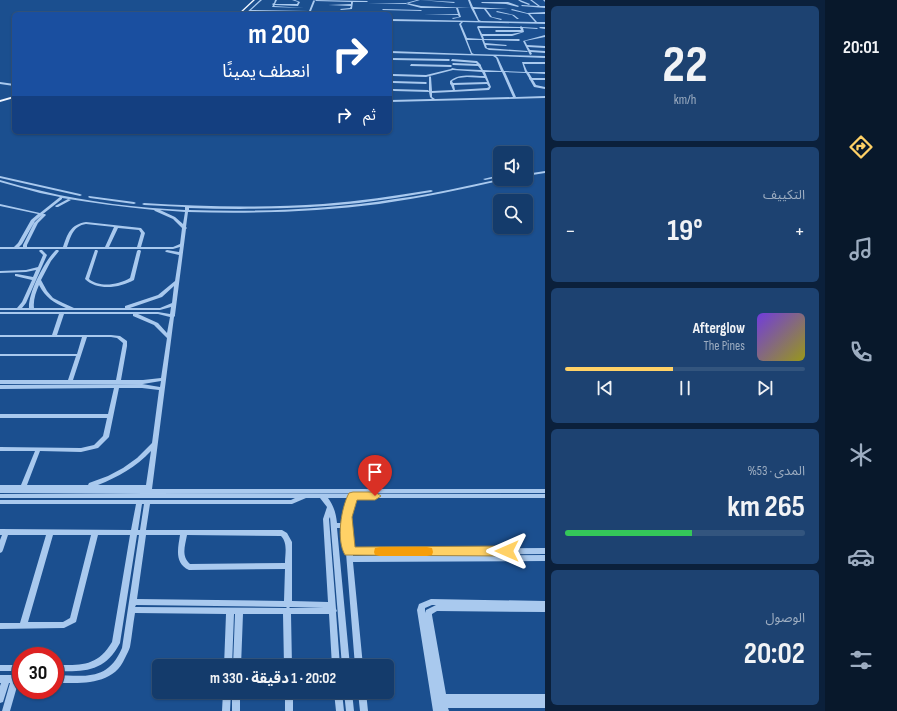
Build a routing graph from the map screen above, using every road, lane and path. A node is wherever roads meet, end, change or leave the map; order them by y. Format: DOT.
graph roads {
  1 [pos="254,0"];
  2 [pos="260,0"];
  3 [pos="276,0"];
  4 [pos="293,0"];
  5 [pos="421,0"];
  6 [pos="468,0"];
  7 [pos="488,0"];
  8 [pos="493,0"];
  9 [pos="506,0"];
  10 [pos="519,0"];
  11 [pos="530,0"];
  12 [pos="315,1"];
  13 [pos="338,1"];
  14 [pos="368,1"];
  15 [pos="454,1"];
  16 [pos="481,1"];
  17 [pos="330,2"];
  18 [pos="352,2"];
  19 [pos="382,2"];
  20 [pos="442,2"];
  21 [pos="395,3"];
  22 [pos="407,3"];
  23 [pos="495,3"];
  24 [pos="508,3"];
  25 [pos="273,4"];
  26 [pos="535,4"];
  27 [pos="298,5"];
  28 [pos="329,5"];
  29 [pos="520,6"];
  30 [pos="540,7"];
  31 [pos="297,8"];
  32 [pos="423,8"];
  33 [pos="444,8"];
  34 [pos="471,8"];
  35 [pos="545,8"];
  36 [pos="313,9"];
  37 [pos="329,9"];
  38 [pos="436,9"];
  39 [pos="457,9"];
  40 [pos="485,9"];
  41 [pos="498,9"];
  42 [pos="509,9"];
  43 [pos="396,10"];
  44 [pos="251,11"];
  45 [pos="409,11"];
  46 [pos="241,12"];
  47 [pos="245,12"];
  48 [pos="282,12"];
  49 [pos="312,12"];
  50 [pos="367,12"];
  51 [pos="383,12"];
  52 [pos="487,12"];
  53 [pos="392,13"];
  54 [pos="527,13"];
  55 [pos="425,14"];
  56 [pos="474,14"];
  57 [pos="545,14"];
  58 [pos="437,15"];
  59 [pos="459,15"];
  60 [pos="489,16"];
  61 [pos="516,16"];
  62 [pos="392,17"];
  63 [pos="545,17"];
  64 [pos="424,19"];
  65 [pos="518,19"];
  66 [pos="392,20"];
  67 [pos="396,20"];
  68 [pos="545,20"];
  69 [pos="534,21"];
  70 [pos="454,22"];
  71 [pos="462,22"];
  72 [pos="474,22"];
  73 [pos="482,22"];
  74 [pos="494,23"];
  75 [pos="545,24"];
  76 [pos="494,27"];
  77 [pos="521,27"];
  78 [pos="539,28"];
  79 [pos="544,30"];
  80 [pos="496,31"];
  81 [pos="462,32"];
  82 [pos="523,32"];
  83 [pos="481,35"];
  84 [pos="498,35"];
  85 [pos="544,35"];
  86 [pos="466,39"];
  87 [pos="483,39"];
  88 [pos="504,40"];
  89 [pos="521,41"];
  90 [pos="485,44"];
  91 [pos="506,45"];
  92 [pos="467,46"];
  93 [pos="527,46"];
  94 [pos="545,47"];
  95 [pos="510,51"];
  96 [pos="528,51"];
  97 [pos="545,52"];
  98 [pos="392,53"];
  99 [pos="420,53"];
  100 [pos="467,54"];
  101 [pos="446,55"];
  102 [pos="452,55"];
  103 [pos="474,55"];
  104 [pos="493,56"];
  105 [pos="500,56"];
  106 [pos="532,56"];
  107 [pos="545,57"];
  108 [pos="392,59"];
  109 [pos="410,59"];
  110 [pos="450,60"];
  111 [pos="532,62"];
  112 [pos="545,63"];
  113 [pos="411,65"];
  114 [pos="480,65"];
  115 [pos="501,65"];
  116 [pos="453,68"];
  117 [pos="482,71"];
  118 [pos="504,71"];
  119 [pos="526,72"];
  120 [pos="538,72"];
  121 [pos="545,73"];
  122 [pos="392,75"];
  123 [pos="412,75"];
  124 [pos="406,76"];
  125 [pos="427,77"];
  126 [pos="485,77"];
  127 [pos="530,79"];
  128 [pos="545,79"];
  129 [pos="0,82"];
  130 [pos="392,82"];
  131 [pos="407,82"];
  132 [pos="488,83"];
  133 [pos="12,84"];
  134 [pos="451,84"];
  135 [pos="428,85"];
  136 [pos="545,88"];
  137 [pos="454,90"];
  138 [pos="429,91"];
  139 [pos="408,92"];
  140 [pos="12,94"];
  141 [pos="0,97"];
  142 [pos="12,98"];
  143 [pos="517,98"];
  144 [pos="545,98"];
  145 [pos="434,100"];
  146 [pos="0,101"];
  147 [pos="424,101"];
  148 [pos="392,102"];
  149 [pos="545,168"];
  150 [pos="533,170"];
  151 [pos="545,172"];
  152 [pos="533,174"];
  153 [pos="0,177"];
  154 [pos="493,178"];
  155 [pos="0,181"];
  156 [pos="493,181"];
  157 [pos="0,184"];
  158 [pos="61,201"];
  159 [pos="0,207"];
  160 [pos="212,209"];
  161 [pos="156,210"];
  162 [pos="186,210"];
  163 [pos="39,215"];
  164 [pos="118,226"];
  165 [pos="185,228"];
  166 [pos="182,245"];
  167 [pos="15,248"];
  168 [pos="25,248"];
  169 [pos="65,248"];
  170 [pos="106,248"];
  171 [pos="0,249"];
  172 [pos="139,249"];
  173 [pos="170,249"];
  174 [pos="57,251"];
  175 [pos="96,251"];
  176 [pos="43,252"];
  177 [pos="52,254"];
  178 [pos="181,254"];
  179 [pos="39,268"];
  180 [pos="0,272"];
  181 [pos="28,273"];
  182 [pos="0,275"];
  183 [pos="34,278"];
  184 [pos="178,280"];
  185 [pos="40,281"];
  186 [pos="174,304"];
  187 [pos="23,305"];
  188 [pos="31,307"];
  189 [pos="0,309"];
  190 [pos="17,309"];
  191 [pos="79,309"];
  192 [pos="120,309"];
  193 [pos="161,311"];
  194 [pos="0,313"];
  195 [pos="62,313"];
  196 [pos="130,313"];
  197 [pos="173,316"];
  198 [pos="0,336"];
  199 [pos="54,336"];
  200 [pos="85,336"];
  201 [pos="170,338"];
  202 [pos="79,355"];
  203 [pos="0,356"];
  204 [pos="164,379"];
  205 [pos="0,382"];
  206 [pos="70,382"];
  207 [pos="117,384"];
  208 [pos="0,386"];
  209 [pos="162,389"];
  210 [pos="0,416"];
  211 [pos="110,416"];
  212 [pos="154,444"];
  213 [pos="0,449"];
  214 [pos="38,450"];
  215 [pos="23,486"];
  216 [pos="87,486"];
  217 [pos="0,487"];
  218 [pos="545,490"];
  219 [pos="0,491"];
  220 [pos="148,494"];
  221 [pos="0,496"];
  222 [pos="322,496"];
  223 [pos="353,496"];
  224 [pos="545,496"];
  225 [pos="0,502"];
  226 [pos="139,502"];
  227 [pos="330,507"];
  228 [pos="347,525"];
  229 [pos="334,526"];
  230 [pos="3,532"];
  231 [pos="50,533"];
  232 [pos="95,533"];
  233 [pos="134,533"];
  234 [pos="143,533"];
  235 [pos="184,533"];
  236 [pos="0,550"];
  237 [pos="545,551"];
  238 [pos="349,555"];
  239 [pos="545,558"];
  240 [pos="289,566"];
  241 [pos="545,604"];
  242 [pos="133,606"];
  243 [pos="288,608"];
  244 [pos="332,608"];
  245 [pos="545,609"];
  246 [pos="230,611"];
  247 [pos="239,611"];
  248 [pos="0,626"];
  249 [pos="23,626"];
  250 [pos="228,659"];
  251 [pos="237,659"];
  252 [pos="288,659"];
  253 [pos="336,659"];
  254 [pos="345,659"];
  255 [pos="359,659"];
  256 [pos="0,668"];
  257 [pos="12,668"];
  258 [pos="64,668"];
  259 [pos="3,679"];
  260 [pos="64,679"];
  261 [pos="12,695"];
  262 [pos="545,698"];
  263 [pos="0,699"];
  264 [pos="227,699"];
  265 [pos="236,699"];
  266 [pos="289,699"];
  267 [pos="339,699"];
  268 [pos="349,699"];
  269 [pos="363,699"];
  270 [pos="444,704"];
  271 [pos="545,704"];
  272 [pos="6,711"];
  273 [pos="226,711"];
  274 [pos="236,711"];
  275 [pos="289,711"];
  276 [pos="340,711"];
  277 [pos="350,711"];
  278 [pos="364,711"];
  279 [pos="437,711"];
  1 -- 46 [label="main road"];
  2 -- 44 [label="street"];
  2 -- 47 [label="main road"];
  3 -- 25 [label="street"];
  4 -- 27 [label="street"];
  5 -- 20 [label="street"];
  5 -- 22 [label="street"];
  6 -- 34 [label="street"];
  7 -- 8 [label="street"];
  8 -- 9 [label="street"];
  9 -- 24 [label="street"];
  9 -- 29 [label="street"];
  10 -- 26 [label="street"];
  11 -- 26 [label="street"];
  12 -- 13 [label="street"];
  12 -- 17 [label="street"];
  12 -- 36 [label="street"];
  13 -- 18 [label="street"];
  14 -- 18 [label="street"];
  14 -- 19 [label="street"];
  14 -- 50 [label="street"];
  15 -- 20 [label="street"];
  15 -- 39 [label="street"];
  16 -- 23 [label="street"];
  16 -- 40 [label="street"];
  17 -- 18 [label="street"];
  17 -- 28 [label="street"];
  18 -- 28 [label="street"];
  18 -- 37 [label="street"];
  19 -- 21 [label="street"];
  19 -- 22 [label="street"];
  19 -- 51 [label="street"];
  20 -- 33 [label="street"];
  21 -- 22 [label="street"];
  21 -- 43 [label="street"];
  22 -- 32 [label="street"];
  23 -- 24 [label="street"];
  23 -- 41 [label="street"];
  24 -- 29 [label="street"];
  25 -- 27 [label="street"];
  25 -- 31 [label="street"];
  26 -- 30 [label="street"];
  27 -- 31 [label="street"];
  28 -- 37 [label="street"];
  29 -- 30 [label="street"];
  29 -- 42 [label="street"];
  30 -- 35 [label="street"];
  31 -- 36 [label="street"];
  32 -- 33 [label="street"];
  32 -- 38 [label="street"];
  32 -- 45 [label="street"];
  32 -- 55 [label="street"];
  32 -- 64 [label="street"];
  33 -- 39 [label="street"];
  34 -- 39 [label="street"];
  34 -- 40 [label="street"];
  34 -- 56 [label="street"];
  36 -- 37 [label="street"];
  36 -- 49 [label="street"];
  38 -- 39 [label="street"];
  38 -- 58 [label="street"];
  39 -- 59 [label="street"];
  40 -- 41 [label="street"];
  40 -- 42 [label="street"];
  40 -- 52 [label="street"];
  41 -- 42 [label="street"];
  42 -- 54 [label="street"];
  42 -- 69 [label="street"];
  43 -- 45 [label="street"];
  43 -- 51 [label="street"];
  44 -- 48 [label="street"];
  45 -- 53 [label="street"];
  52 -- 60 [label="street"];
  52 -- 61 [label="street"];
  54 -- 57 [label="street"];
  54 -- 69 [label="street"];
  55 -- 58 [label="street"];
  55 -- 64 [label="street"];
  56 -- 72 [label="street"];
  56 -- 73 [label="street"];
  58 -- 59 [label="street"];
  59 -- 64 [label="street"];
  60 -- 61 [label="street"];
  60 -- 65 [label="street"];
  61 -- 65 [label="street"];
  62 -- 64 [label="street"];
  63 -- 69 [label="street"];
  64 -- 67 [label="street"];
  64 -- 72 [label="street"];
  65 -- 69 [label="street"];
  66 -- 67 [label="street"];
  67 -- 70 [label="street"];
  68 -- 69 [label="street"];
  69 -- 74 [label="street"];
  69 -- 75 [label="street"];
  69 -- 78 [label="street"];
  70 -- 71 [label="street"];
  70 -- 81 [label="street"];
  71 -- 74 [label="street"];
  71 -- 81 [label="street"];
  72 -- 73 [label="street"];
  73 -- 74 [label="street"];
  76 -- 77 [label="street"];
  76 -- 80 [label="street"];
  76 -- 83 [label="street"];
  77 -- 78 [label="street"];
  77 -- 82 [label="street"];
  78 -- 79 [label="street"];
  78 -- 85 [label="street"];
  79 -- 85 [label="street"];
  80 -- 82 [label="street"];
  80 -- 84 [label="street"];
  81 -- 86 [label="street"];
  81 -- 92 [label="street"];
  82 -- 84 [label="street"];
  83 -- 84 [label="street"];
  83 -- 87 [label="street"];
  85 -- 89 [label="street"];
  86 -- 87 [label="street"];
  86 -- 92 [label="street"];
  87 -- 88 [label="street"];
  87 -- 89 [label="street"];
  87 -- 90 [label="street"];
  88 -- 89 [label="street"];
  88 -- 91 [label="street"];
  89 -- 93 [label="street"];
  89 -- 96 [label="street"];
  90 -- 91 [label="street"];
  90 -- 95 [label="street"];
  91 -- 95 [label="street"];
  92 -- 100 [label="street"];
  92 -- 103 [label="street"];
  93 -- 94 [label="street"];
  93 -- 96 [label="street"];
  95 -- 96 [label="street"];
  96 -- 97 [label="street"];
  96 -- 106 [label="street"];
  98 -- 99 [label="street"];
  99 -- 100 [label="street"];
  99 -- 101 [label="street"];
  100 -- 103 [label="street"];
  101 -- 102 [label="street"];
  101 -- 110 [label="street"];
  102 -- 104 [label="street"];
  102 -- 110 [label="street"];
  103 -- 104 [label="street"];
  104 -- 105 [label="street"];
  104 -- 106 [label="street"];
  104 -- 115 [label="street"];
  105 -- 106 [label="street"];
  105 -- 115 [label="street"];
  106 -- 107 [label="street"];
  108 -- 109 [label="street"];
  109 -- 110 [label="street"];
  109 -- 113 [label="street"];
  110 -- 114 [label="street"];
  110 -- 116 [label="street"];
  111 -- 112 [label="street"];
  111 -- 119 [label="street"];
  111 -- 120 [label="street"];
  113 -- 116 [label="street"];
  113 -- 123 [label="street"];
  114 -- 116 [label="street"];
  114 -- 117 [label="street"];
  115 -- 118 [label="street"];
  116 -- 117 [label="street"];
  116 -- 125 [label="street"];
  117 -- 118 [label="street"];
  117 -- 126 [label="street"];
  118 -- 119 [label="street"];
  118 -- 143 [label="street"];
  119 -- 120 [label="street"];
  119 -- 121 [label="street"];
  119 -- 127 [label="street"];
  120 -- 121 [label="street"];
  122 -- 124 [label="street"];
  123 -- 124 [label="street"];
  123 -- 125 [label="street"];
  124 -- 125 [label="street"];
  125 -- 135 [label="street"];
  126 -- 132 [label="street"];
  126 -- 134 [label="street"];
  127 -- 128 [label="street"];
  127 -- 136 [label="street"];
  129 -- 133 [label="street"];
  130 -- 131 [label="street"];
  130 -- 139 [label="street"];
  131 -- 135 [label="street"];
  131 -- 139 [label="street"];
  132 -- 134 [label="street"];
  132 -- 137 [label="street"];
  134 -- 137 [label="street"];
  135 -- 138 [label="street"];
  137 -- 138 [label="street"];
  138 -- 139 [label="street"];
  138 -- 145 [label="street"];
  138 -- 147 [label="street"];
  140 -- 141 [label="main road"];
  142 -- 146 [label="main road"];
  143 -- 144 [label="street"];
  143 -- 145 [label="street"];
  144 -- 147 [label="street"];
  145 -- 147 [label="street"];
  147 -- 148 [label="street"];
  149 -- 150 [label="street"];
  151 -- 152 [label="street"];
  153 -- 162 [label="street"];
  154 -- 160 [label="street"];
  155 -- 162 [label="street"];
  156 -- 160 [label="street"];
  157 -- 158 [label="street"];
  158 -- 161 [label="street"];
  158 -- 163 [label="street"];
  158 -- 168 [label="street"];
  159 -- 163 [label="street"];
  160 -- 162 [label="street"];
  161 -- 162 [label="street"];
  161 -- 165 [label="street"];
  162 -- 165 [label="street"];
  163 -- 167 [label="street"];
  164 -- 169 [label="street"];
  164 -- 170 [label="street"];
  164 -- 172 [label="street"];
  165 -- 166 [label="street"];
  166 -- 173 [label="street"];
  166 -- 178 [label="street"];
  167 -- 168 [label="street"];
  167 -- 171 [label="street"];
  168 -- 169 [label="street"];
  169 -- 170 [label="street"];
  170 -- 172 [label="street"];
  171 -- 176 [label="street"];
  172 -- 173 [label="street"];
  172 -- 175 [label="street"];
  172 -- 175 [label="street"];
  173 -- 178 [label="street"];
  174 -- 175 [label="street"];
  174 -- 176 [label="street"];
  174 -- 177 [label="street"];
  176 -- 177 [label="street"];
  176 -- 179 [label="street"];
  177 -- 185 [label="street"];
  178 -- 184 [label="street"];
  179 -- 181 [label="street"];
  179 -- 183 [label="street"];
  180 -- 181 [label="street"];
  181 -- 182 [label="street"];
  181 -- 183 [label="street"];
  183 -- 187 [label="street"];
  184 -- 186 [label="street"];
  184 -- 192 [label="street"];
  185 -- 188 [label="street"];
  185 -- 191 [label="street"];
  186 -- 193 [label="street"];
  186 -- 197 [label="street"];
  187 -- 188 [label="street"];
  187 -- 190 [label="street"];
  188 -- 190 [label="street"];
  188 -- 191 [label="street"];
  189 -- 190 [label="street"];
  191 -- 192 [label="street"];
  192 -- 193 [label="street"];
  193 -- 196 [label="street"];
  193 -- 197 [label="street"];
  194 -- 195 [label="street"];
  195 -- 196 [label="street"];
  195 -- 199 [label="street"];
  196 -- 201 [label="street"];
  197 -- 201 [label="street"];
  198 -- 199 [label="street"];
  199 -- 200 [label="street"];
  200 -- 202 [label="street"];
  200 -- 207 [label="street"];
  201 -- 204 [label="street"];
  202 -- 203 [label="street"];
  202 -- 206 [label="street"];
  204 -- 207 [label="street"];
  204 -- 209 [label="street"];
  205 -- 206 [label="street"];
  206 -- 207 [label="street"];
  207 -- 208 [label="street"];
  207 -- 209 [label="street"];
  207 -- 211 [label="street"];
  209 -- 212 [label="street"];
  210 -- 211 [label="street"];
  211 -- 214 [label="street"];
  212 -- 216 [label="street"];
  212 -- 220 [label="street"];
  213 -- 214 [label="street"];
  214 -- 215 [label="street"];
  215 -- 216 [label="street"];
  215 -- 217 [label="street"];
  216 -- 220 [label="street"];
  218 -- 220 [label="street"];
  219 -- 220 [label="street"];
  220 -- 221 [label="street"];
  220 -- 222 [label="street"];
  220 -- 226 [label="street"];
  220 -- 234 [label="street"];
  222 -- 223 [label="street"];
  222 -- 227 [label="street"];
  223 -- 224 [label="street"];
  223 -- 228 [label="street"];
  225 -- 226 [label="street"];
  226 -- 233 [label="street"];
  227 -- 229 [label="street"];
  227 -- 244 [label="street"];
  228 -- 229 [label="street"];
  228 -- 238 [label="street"];
  229 -- 254 [label="street"];
  230 -- 231 [label="street"];
  230 -- 236 [label="street"];
  231 -- 232 [label="street"];
  231 -- 249 [label="street"];
  232 -- 233 [label="street"];
  232 -- 249 [label="street"];
  233 -- 234 [label="street"];
  233 -- 258 [label="street"];
  234 -- 235 [label="street"];
  234 -- 242 [label="street"];
  235 -- 240 [label="street"];
  235 -- 240 [label="street"];
  237 -- 238 [label="street"];
  238 -- 239 [label="street"];
  238 -- 255 [label="street"];
  240 -- 243 [label="street"];
  241 -- 279 [label="street"];
  242 -- 243 [label="street"];
  242 -- 246 [label="street"];
  242 -- 260 [label="street"];
  243 -- 244 [label="street"];
  243 -- 247 [label="street"];
  243 -- 252 [label="street"];
  244 -- 253 [label="street"];
  245 -- 270 [label="street"];
  246 -- 247 [label="street"];
  246 -- 250 [label="street"];
  247 -- 251 [label="street"];
  248 -- 249 [label="street"];
  256 -- 257 [label="street"];
  259 -- 263 [label="street"];
  261 -- 272 [label="street"];
  262 -- 270 [label="street"];
  264 -- 273 [label="street"];
  265 -- 274 [label="street"];
  266 -- 275 [label="street"];
  267 -- 276 [label="street"];
  268 -- 277 [label="street"];
  269 -- 278 [label="street"];
  270 -- 271 [label="street"];
}
